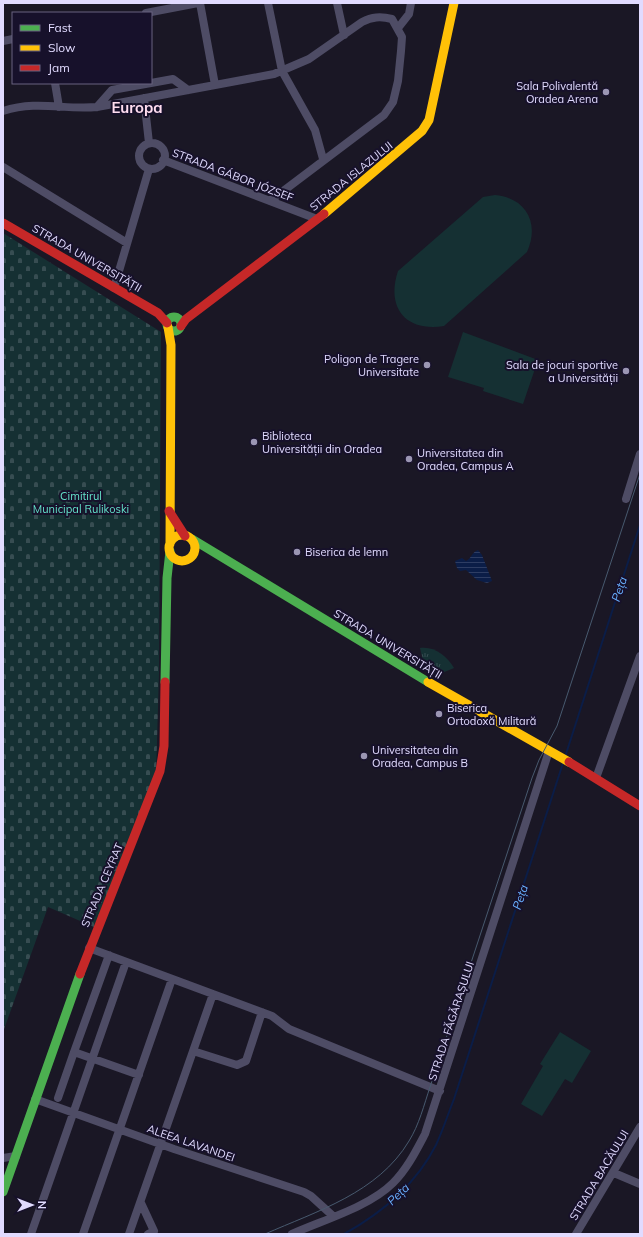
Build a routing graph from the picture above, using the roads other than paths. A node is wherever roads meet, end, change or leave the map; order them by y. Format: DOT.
graph roads {
  1 [pos="199,3"];
  2 [pos="268,3"];
  3 [pos="337,3"];
  4 [pos="411,3"];
  5 [pos="454,3"];
  6 [pos="151,12"];
  7 [pos="398,28"];
  8 [pos="344,35"];
  9 [pos="282,71"];
  10 [pos="152,83"];
  11 [pos="55,84"];
  12 [pos="145,84"];
  13 [pos="215,84"];
  14 [pos="188,90"];
  15 [pos="144,98"];
  16 [pos="59,107"];
  17 [pos="97,108"];
  18 [pos="3,111"];
  19 [pos="150,143"];
  20 [pos="324,159"];
  21 [pos="163,160"];
  22 [pos="3,168"];
  23 [pos="149,169"];
  24 [pos="270,201"];
  25 [pos="317,219"];
  26 [pos="3,223"];
  27 [pos="127,243"];
  28 [pos="114,288"];
  29 [pos="174,323"];
  30 [pos="640,454"];
  31 [pos="626,499"];
  32 [pos="169,510"];
  33 [pos="188,538"];
  34 [pos="170,547"];
  35 [pos="213,552"];
  36 [pos="189,558"];
  37 [pos="167,578"];
  38 [pos="640,656"];
  39 [pos="551,752"];
  40 [pos="596,778"];
  41 [pos="640,806"];
  42 [pos="89,948"];
  43 [pos="109,955"];
  44 [pos="126,962"];
  45 [pos="172,979"];
  46 [pos="213,994"];
  47 [pos="262,1012"];
  48 [pos="193,1051"];
  49 [pos="74,1052"];
  50 [pos="92,1058"];
  51 [pos="139,1075"];
  52 [pos="440,1091"];
  53 [pos="58,1098"];
  54 [pos="35,1099"];
  55 [pos="73,1112"];
  56 [pos="640,1127"];
  57 [pos="119,1129"];
  58 [pos="160,1144"];
  59 [pos="16,1156"];
  60 [pos="3,1158"];
  61 [pos="3,1163"];
  62 [pos="11,1169"];
  63 [pos="614,1173"];
  64 [pos="640,1184"];
  65 [pos="3,1192"];
  66 [pos="141,1203"];
  67 [pos="333,1216"];
  68 [pos="31,1234"];
  69 [pos="83,1234"];
  70 [pos="129,1234"];
  71 [pos="148,1234"];
  72 [pos="292,1234"];
  73 [pos="576,1234"];
  1 -- 6 [label="street"];
  1 -- 13 [label="street"];
  2 -- 9 [label="street"];
  3 -- 8 [label="street"];
  4 -- 7 [label="street"];
  5 -- 25 [label="main road, STRADA ISLAZULUI"];
  7 -- 8 [label="street"];
  7 -- 20 [label="street"];
  8 -- 9 [label="street"];
  9 -- 13 [label="street"];
  9 -- 20 [label="street"];
  10 -- 14 [label="street"];
  11 -- 16 [label="street"];
  12 -- 17 [label="street"];
  13 -- 14 [label="street"];
  14 -- 15 [label="street"];
  15 -- 17 [label="street"];
  15 -- 19 [label="street"];
  16 -- 17 [label="street"];
  16 -- 18 [label="street"];
  19 -- 21 [label="street, STRADA GÁBOR JÓZSEF"];
  19 -- 23 [label="street"];
  20 -- 24 [label="street"];
  21 -- 23 [label="street, STRADA GÁBOR JÓZSEF"];
  21 -- 24 [label="street, STRADA GÁBOR JÓZSEF"];
  22 -- 27 [label="street"];
  23 -- 27 [label="street"];
  24 -- 25 [label="street, STRADA GÁBOR JÓZSEF"];
  25 -- 29 [label="main road, STRADA ISLAZULUI"];
  26 -- 28 [label="main road, STRADA UNIVERSITĂȚII"];
  27 -- 28 [label="street"];
  28 -- 29 [label="main road, STRADA UNIVERSITĂȚII"];
  29 -- 32 [label="main road"];
  30 -- 31 [label="street"];
  32 -- 33 [label="main road, STRADA UNIVERSITĂȚII"];
  32 -- 34 [label="main road"];
  33 -- 34 [label="main road"];
  33 -- 35 [label="main road, STRADA UNIVERSITĂȚII"];
  33 -- 36 [label="main road"];
  34 -- 36 [label="main road"];
  34 -- 37 [label="main road, STRADA CEYRAT"];
  35 -- 36 [label="main road"];
  35 -- 39 [label="main road, STRADA UNIVERSITĂȚII"];
  36 -- 37 [label="main road"];
  37 -- 42 [label="main road, STRADA CEYRAT"];
  38 -- 40 [label="street"];
  39 -- 40 [label="main road, STRADA UNIVERSITĂȚII"];
  39 -- 52 [label="street, STRADA FĂGĂRAȘULUI"];
  40 -- 41 [label="main road, STRADA UNIVERSITĂȚII"];
  42 -- 43 [label="street"];
  42 -- 54 [label="main road, STRADA CEYRAT"];
  43 -- 44 [label="street"];
  43 -- 49 [label="street"];
  44 -- 45 [label="street"];
  44 -- 50 [label="street"];
  45 -- 46 [label="street"];
  45 -- 51 [label="street"];
  46 -- 47 [label="street"];
  46 -- 48 [label="street"];
  47 -- 48 [label="street"];
  47 -- 52 [label="street"];
  48 -- 58 [label="street"];
  49 -- 50 [label="street"];
  49 -- 53 [label="street"];
  50 -- 51 [label="street"];
  50 -- 55 [label="street"];
  51 -- 57 [label="street"];
  52 -- 67 [label="street, STRADA FĂGĂRAȘULUI"];
  54 -- 55 [label="street, ALEEA LAVANDEI"];
  54 -- 59 [label="main road, STRADA CEYRAT"];
  55 -- 57 [label="street, ALEEA LAVANDEI"];
  55 -- 68 [label="street"];
  56 -- 63 [label="street, STRADA BACĂULUI"];
  57 -- 58 [label="street, ALEEA LAVANDEI"];
  57 -- 69 [label="street"];
  58 -- 66 [label="street"];
  58 -- 67 [label="street, ALEEA LAVANDEI"];
  59 -- 60 [label="street"];
  59 -- 62 [label="main road, STRADA CEYRAT"];
  61 -- 62 [label="street"];
  62 -- 65 [label="main road, STRADA CEYRAT"];
  63 -- 64 [label="street"];
  63 -- 73 [label="street, STRADA BACĂULUI"];
  66 -- 70 [label="street"];
  66 -- 71 [label="street"];
  67 -- 72 [label="street, STRADA FĂGĂRAȘULUI"];
}
